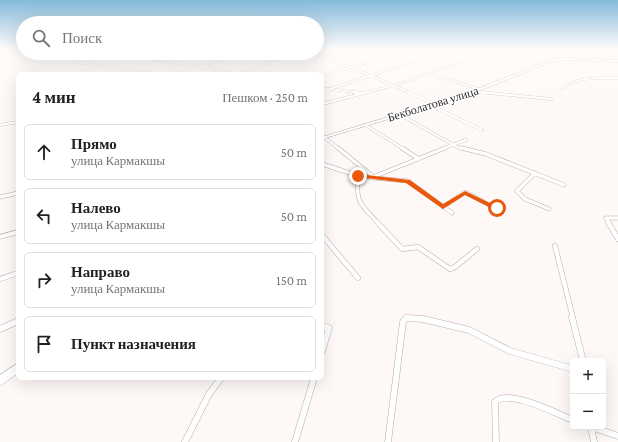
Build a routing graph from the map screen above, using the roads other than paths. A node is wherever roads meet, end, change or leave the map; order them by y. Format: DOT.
graph roads {
  1 [pos="124,70"];
  2 [pos="212,70"];
  3 [pos="343,70"];
  4 [pos="357,70"];
  5 [pos="391,70"];
  6 [pos="441,70"];
  7 [pos="529,70"];
  8 [pos="139,72"];
  9 [pos="222,72"];
  10 [pos="431,73"];
  11 [pos="324,75"];
  12 [pos="372,76"];
  13 [pos="618,78"];
  14 [pos="395,85"];
  15 [pos="324,88"];
  16 [pos="330,89"];
  17 [pos="562,89"];
  18 [pos="478,90"];
  19 [pos="365,93"];
  20 [pos="551,99"];
  21 [pos="324,103"];
  22 [pos="435,104"];
  23 [pos="430,105"];
  24 [pos="399,114"];
  25 [pos="16,122"];
  26 [pos="0,125"];
  27 [pos="365,125"];
  28 [pos="482,130"];
  29 [pos="324,137"];
  30 [pos="324,138"];
  31 [pos="466,140"];
  32 [pos="455,145"];
  33 [pos="419,159"];
  34 [pos="324,165"];
  35 [pos="535,173"];
  36 [pos="358,176"];
  37 [pos="374,178"];
  38 [pos="564,185"];
  39 [pos="16,193"];
  40 [pos="0,197"];
  41 [pos="443,207"];
  42 [pos="497,208"];
  43 [pos="549,209"];
  44 [pos="452,213"];
  45 [pos="618,218"];
  46 [pos="16,233"];
  47 [pos="0,237"];
  48 [pos="324,238"];
  49 [pos="618,239"];
  50 [pos="555,246"];
  51 [pos="477,249"];
  52 [pos="16,274"];
  53 [pos="358,278"];
  54 [pos="0,279"];
  55 [pos="16,323"];
  56 [pos="324,327"];
  57 [pos="0,329"];
  58 [pos="324,344"];
  59 [pos="582,358"];
  60 [pos="570,368"];
  61 [pos="16,369"];
  62 [pos="220,380"];
  63 [pos="313,380"];
  64 [pos="0,381"];
  65 [pos="570,419"];
  66 [pos="592,430"];
  67 [pos="604,430"];
  68 [pos="618,436"];
  69 [pos="185,442"];
  70 [pos="295,442"];
  71 [pos="388,442"];
  72 [pos="496,442"];
  73 [pos="594,442"];
  1 -- 8 [label="street"];
  2 -- 9 [label="street"];
  3 -- 11 [label="street"];
  4 -- 12 [label="street"];
  5 -- 12 [label="street"];
  6 -- 10 [label="street"];
  7 -- 18 [label="street, Бекболатова улица"];
  10 -- 14 [label="street"];
  10 -- 18 [label="street"];
  12 -- 14 [label="street"];
  12 -- 16 [label="street"];
  13 -- 17 [label="street"];
  14 -- 19 [label="street"];
  14 -- 22 [label="street"];
  15 -- 16 [label="street"];
  16 -- 19 [label="street"];
  18 -- 20 [label="street"];
  18 -- 22 [label="street, Бекболатова улица"];
  19 -- 21 [label="street"];
  22 -- 23 [label="street, Бекболатова улица"];
  23 -- 24 [label="street, Бекболатова улица"];
  23 -- 28 [label="street"];
  24 -- 27 [label="street, Бекболатова улица"];
  24 -- 32 [label="street"];
  25 -- 26 [label="street"];
  27 -- 29 [label="street, Бекболатова улица"];
  27 -- 33 [label="street"];
  30 -- 37 [label="street"];
  31 -- 32 [label="street"];
  32 -- 33 [label="street"];
  32 -- 35 [label="street"];
  33 -- 37 [label="street"];
  34 -- 36 [label="street"];
  35 -- 38 [label="street"];
  35 -- 43 [label="street"];
  36 -- 37 [label="street"];
  36 -- 51 [label="street"];
  37 -- 41 [label="street"];
  39 -- 40 [label="street"];
  41 -- 42 [label="street"];
  41 -- 44 [label="street"];
  45 -- 49 [label="street"];
  46 -- 47 [label="street"];
  48 -- 53 [label="street"];
  50 -- 59 [label="street"];
  52 -- 54 [label="street"];
  55 -- 57 [label="street"];
  56 -- 58 [label="street"];
  60 -- 71 [label="street"];
  61 -- 64 [label="street"];
  62 -- 69 [label="street"];
  63 -- 70 [label="street"];
  65 -- 72 [label="street"];
  66 -- 73 [label="street"];
  67 -- 68 [label="street"];
}
